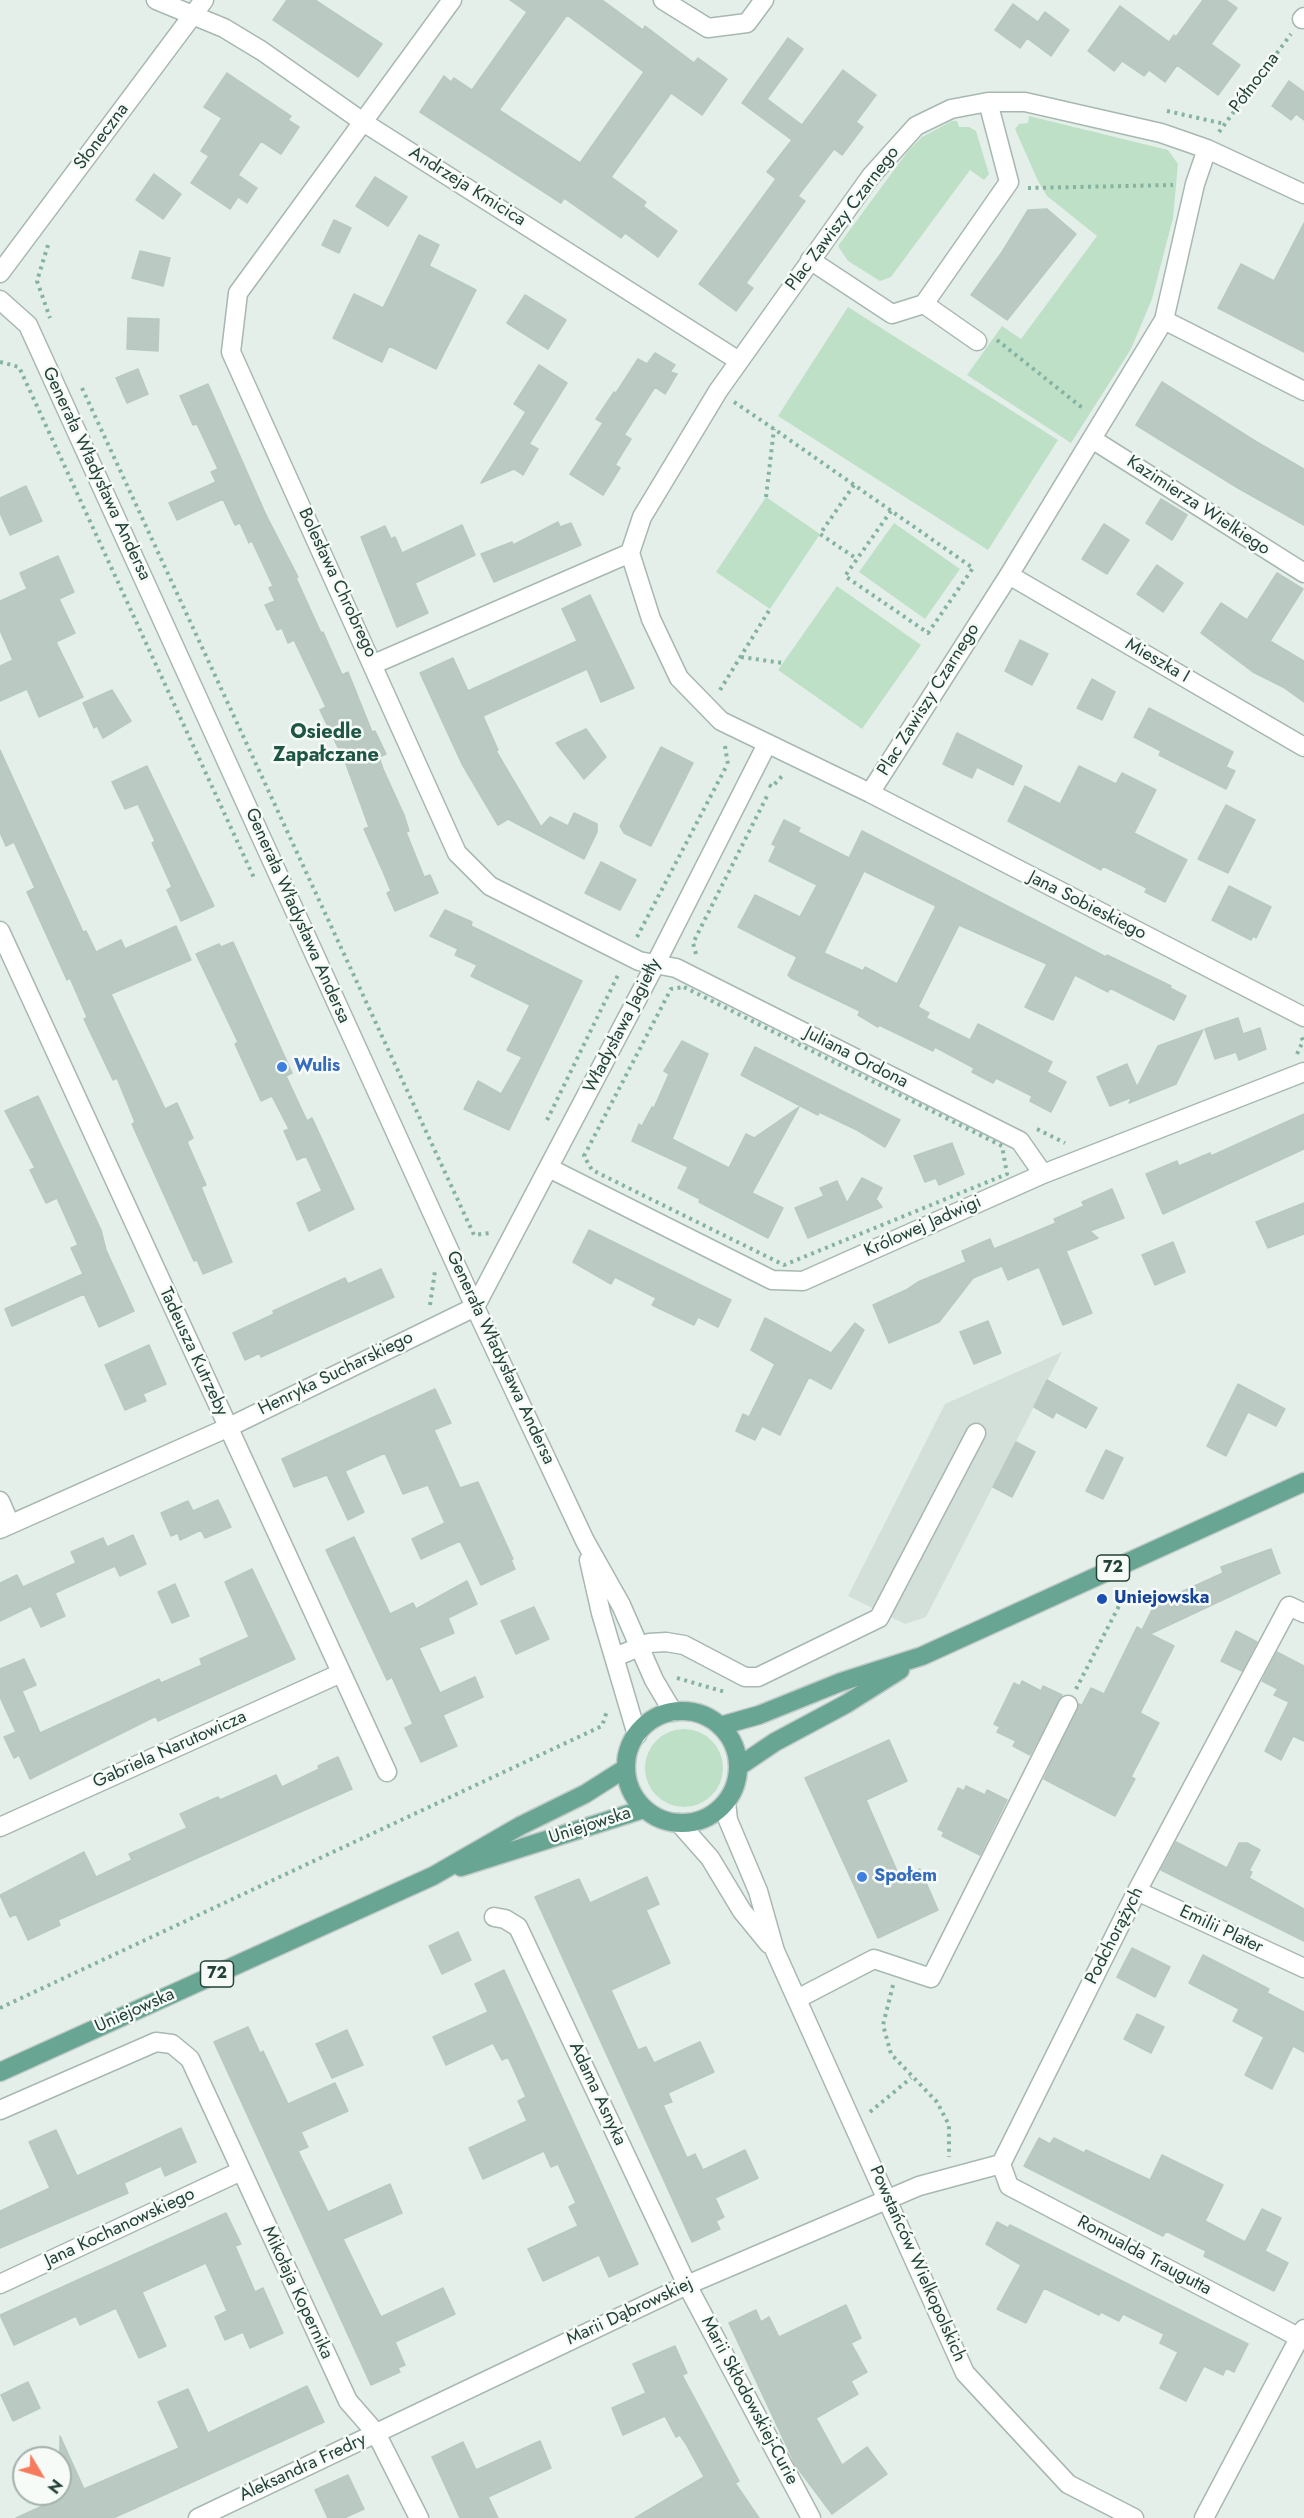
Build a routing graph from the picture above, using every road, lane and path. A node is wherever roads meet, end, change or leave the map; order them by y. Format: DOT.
graph roads {
  1 [pos="156,0"];
  2 [pos="204,0"];
  3 [pos="452,0"];
  4 [pos="663,0"];
  5 [pos="764,0"];
  6 [pos="193,15"];
  7 [pos="1303,18"];
  8 [pos="988,102"];
  9 [pos="1157,108"];
  10 [pos="363,122"];
  11 [pos="1225,124"];
  12 [pos="1207,149"];
  13 [pos="1009,182"];
  14 [pos="1195,184"];
  15 [pos="1304,194"];
  16 [pos="49,242"];
  17 [pos="810,260"];
  18 [pos="0,273"];
  19 [pos="0,300"];
  20 [pos="924,304"];
  21 [pos="51,320"];
  22 [pos="1164,320"];
  23 [pos="977,341"];
  24 [pos="739,361"];
  25 [pos="0,362"];
  26 [pos="81,386"];
  27 [pos="718,391"];
  28 [pos="1304,391"];
  29 [pos="774,429"];
  30 [pos="1097,431"];
  31 [pos="854,485"];
  32 [pos="766,497"];
  33 [pos="891,511"];
  34 [pos="630,553"];
  35 [pos="857,559"];
  36 [pos="1304,573"];
  37 [pos="1009,575"];
  38 [pos="770,609"];
  39 [pos="741,657"];
  40 [pos="783,663"];
  41 [pos="374,664"];
  42 [pos="709,708"];
  43 [pos="718,740"];
  44 [pos="767,744"];
  45 [pos="1304,747"];
  46 [pos="728,765"];
  47 [pos="789,774"];
  48 [pos="752,776"];
  49 [pos="772,787"];
  50 [pos="870,793"];
  51 [pos="259,890"];
  52 [pos="0,931"];
  53 [pos="628,955"];
  54 [pos="698,960"];
  55 [pos="6,963"];
  56 [pos="655,965"];
  57 [pos="684,987"];
  58 [pos="1299,1023"];
  59 [pos="1286,1058"];
  60 [pos="1304,1072"];
  61 [pos="1029,1125"];
  62 [pos="543,1128"];
  63 [pos="1072,1146"];
  64 [pos="549,1168"];
  65 [pos="1043,1174"];
  66 [pos="491,1233"];
  67 [pos="430,1260"];
  68 [pos="475,1307"];
  69 [pos="437,1325"];
  70 [pos="227,1428"];
  71 [pos="976,1433"];
  72 [pos="1304,1482"];
  73 [pos="0,1501"];
  74 [pos="5,1526"];
  75 [pos="585,1540"];
  76 [pos="1121,1602"];
  77 [pos="1296,1610"];
  78 [pos="640,1648"];
  79 [pos="922,1656"];
  80 [pos="615,1657"];
  81 [pos="341,1673"];
  82 [pos="671,1676"];
  83 [pos="735,1695"];
  84 [pos="1068,1705"];
  85 [pos="609,1707"];
  86 [pos="673,1712"];
  87 [pos="720,1726"];
  88 [pos="637,1735"];
  89 [pos="738,1767"];
  90 [pos="626,1768"];
  91 [pos="387,1772"];
  92 [pos="726,1802"];
  93 [pos="644,1809"];
  94 [pos="679,1823"];
  95 [pos="0,1827"];
  96 [pos="433,1876"];
  97 [pos="1137,1892"];
  98 [pos="494,1917"];
  99 [pos="775,1951"];
  100 [pos="897,1966"];
  101 [pos="1304,1968"];
  102 [pos="797,1999"];
  103 [pos="0,2008"];
  104 [pos="0,2072"];
  105 [pos="911,2078"];
  106 [pos="0,2110"];
  107 [pos="869,2112"];
  108 [pos="1001,2164"];
  109 [pos="241,2172"];
  110 [pos="943,2180"];
  111 [pos="887,2198"];
  112 [pos="0,2284"];
  113 [pos="687,2285"];
  114 [pos="1303,2336"];
  115 [pos="376,2433"];
  116 [pos="198,2518"];
  117 [pos="419,2518"];
  118 [pos="811,2518"];
  119 [pos="1134,2518"];
  120 [pos="1204,2518"];
  1 -- 6 [label="street, Andrzeja Kmicica"];
  2 -- 6 [label="street, Słoneczna"];
  3 -- 10 [label="street, Bolesława Chrobrego"];
  4 -- 5 [label="street"];
  6 -- 10 [label="street, Andrzeja Kmicica"];
  6 -- 18 [label="street, Słoneczna"];
  7 -- 11 [label="path, Północna"];
  8 -- 12 [label="street, Plac Zawiszy Czarnego"];
  8 -- 13 [label="street"];
  8 -- 17 [label="street, Plac Zawiszy Czarnego"];
  9 -- 11 [label="path"];
  10 -- 24 [label="street, Andrzeja Kmicica"];
  10 -- 41 [label="street, Bolesława Chrobrego"];
  11 -- 12 [label="path, Północna"];
  12 -- 14 [label="street, Plac Zawiszy Czarnego"];
  12 -- 15 [label="street"];
  13 -- 14 [label="path"];
  13 -- 20 [label="street"];
  14 -- 22 [label="street, Plac Zawiszy Czarnego"];
  16 -- 21 [label="path"];
  17 -- 20 [label="street"];
  17 -- 24 [label="street, Plac Zawiszy Czarnego"];
  19 -- 68 [label="street, Generała Władysława Andersa"];
  20 -- 23 [label="street"];
  22 -- 28 [label="street"];
  22 -- 30 [label="street, Plac Zawiszy Czarnego"];
  23 -- 30 [label="path"];
  24 -- 27 [label="street, Plac Zawiszy Czarnego"];
  25 -- 51 [label="path"];
  26 -- 66 [label="path"];
  27 -- 29 [label="path"];
  27 -- 34 [label="street, Plac Zawiszy Czarnego"];
  29 -- 31 [label="path"];
  29 -- 32 [label="path"];
  30 -- 36 [label="street, Kazimierza Wielkiego"];
  30 -- 37 [label="street, Plac Zawiszy Czarnego"];
  31 -- 33 [label="path"];
  31 -- 35 [label="path"];
  33 -- 35 [label="path"];
  33 -- 35 [label="path"];
  34 -- 41 [label="street"];
  34 -- 42 [label="street, Plac Zawiszy Czarnego"];
  37 -- 45 [label="street, Mieszka I"];
  37 -- 50 [label="street, Plac Zawiszy Czarnego"];
  38 -- 39 [label="path"];
  39 -- 40 [label="path"];
  39 -- 42 [label="path"];
  41 -- 53 [label="street, Bolesława Chrobrego"];
  42 -- 44 [label="street, Plac Zawiszy Czarnego"];
  43 -- 46 [label="path"];
  44 -- 48 [label="street, Władysława Jagiełły"];
  44 -- 50 [label="street, Plac Zawiszy Czarnego"];
  46 -- 48 [label="path"];
  46 -- 53 [label="path"];
  47 -- 49 [label="path"];
  48 -- 49 [label="path"];
  48 -- 56 [label="street, Władysława Jagiełły"];
  49 -- 54 [label="path"];
  50 -- 58 [label="street, Jana Sobieskiego"];
  52 -- 55 [label="street, Tadeusza Kutrzeby"];
  53 -- 56 [label="street, Bolesława Chrobrego"];
  53 -- 62 [label="path"];
  55 -- 70 [label="street, Tadeusza Kutrzeby"];
  56 -- 64 [label="street, Władysława Jagiełły"];
  56 -- 65 [label="street, Juliana Ordona"];
  57 -- 57 [label="path"];
  58 -- 59 [label="path"];
  60 -- 65 [label="street, Królowej Jadwigi"];
  61 -- 63 [label="path"];
  64 -- 65 [label="street, Królowej Jadwigi"];
  64 -- 68 [label="street, Władysława Jagiełły"];
  67 -- 69 [label="path"];
  68 -- 69 [label="street, Henryka Sucharskiego"];
  68 -- 75 [label="street, Generała Władysława Andersa"];
  69 -- 70 [label="street, Henryka Sucharskiego"];
  70 -- 74 [label="street, Henryka Sucharskiego"];
  70 -- 81 [label="street, Tadeusza Kutrzeby"];
  71 -- 78 [label="street"];
  72 -- 79 [label="main road, 72"];
  73 -- 74 [label="street"];
  75 -- 78 [label="street, Generała Władysława Andersa"];
  75 -- 80 [label="street, Generała Władysława Andersa"];
  76 -- 84 [label="path"];
  77 -- 97 [label="street, Podchorążych"];
  78 -- 80 [label="street"];
  78 -- 86 [label="street, Generała Władysława Andersa"];
  79 -- 87 [label="main road, 72"];
  79 -- 89 [label="main road, 72"];
  80 -- 88 [label="street, Generała Władysława Andersa"];
  81 -- 91 [label="street, Tadeusza Kutrzeby"];
  81 -- 95 [label="street, Gabriela Narutowicza"];
  82 -- 83 [label="path"];
  84 -- 100 [label="street"];
  85 -- 103 [label="path"];
  86 -- 87 [label="main road"];
  86 -- 88 [label="main road"];
  87 -- 89 [label="main road"];
  88 -- 90 [label="main road"];
  89 -- 92 [label="main road"];
  90 -- 93 [label="main road"];
  90 -- 96 [label="main road, Uniejowska / 72"];
  92 -- 94 [label="main road"];
  92 -- 99 [label="street, Powstańców Wielkopolskich"];
  93 -- 94 [label="main road"];
  93 -- 96 [label="main road, Uniejowska / 72"];
  94 -- 99 [label="street, Powstańców Wielkopolskich"];
  96 -- 104 [label="main road, Uniejowska / 72"];
  97 -- 101 [label="street, Emilii Plater"];
  97 -- 108 [label="street, Podchorążych"];
  98 -- 113 [label="street, Adama Asnyka"];
  99 -- 102 [label="street, Powstańców Wielkopolskich"];
  100 -- 102 [label="street"];
  100 -- 105 [label="path"];
  102 -- 111 [label="street, Powstańców Wielkopolskich"];
  105 -- 107 [label="path"];
  105 -- 110 [label="path"];
  106 -- 109 [label="street, Mikołaja Kopernika"];
  108 -- 110 [label="street"];
  108 -- 114 [label="street, Romualda Traugutta"];
  109 -- 112 [label="street, Jana Kochanowskiego"];
  109 -- 115 [label="street, Mikołaja Kopernika"];
  110 -- 111 [label="street"];
  111 -- 113 [label="street, Marii Dąbrowskiej"];
  111 -- 119 [label="street, Powstańców Wielkopolskich"];
  113 -- 115 [label="street, Marii Dąbrowskiej"];
  113 -- 118 [label="street, Marii Skłodowskiej-Curie"];
  114 -- 120 [label="street"];
  115 -- 116 [label="street, Aleksandra Fredry"];
  115 -- 117 [label="street, Mikołaja Kopernika"];
}
